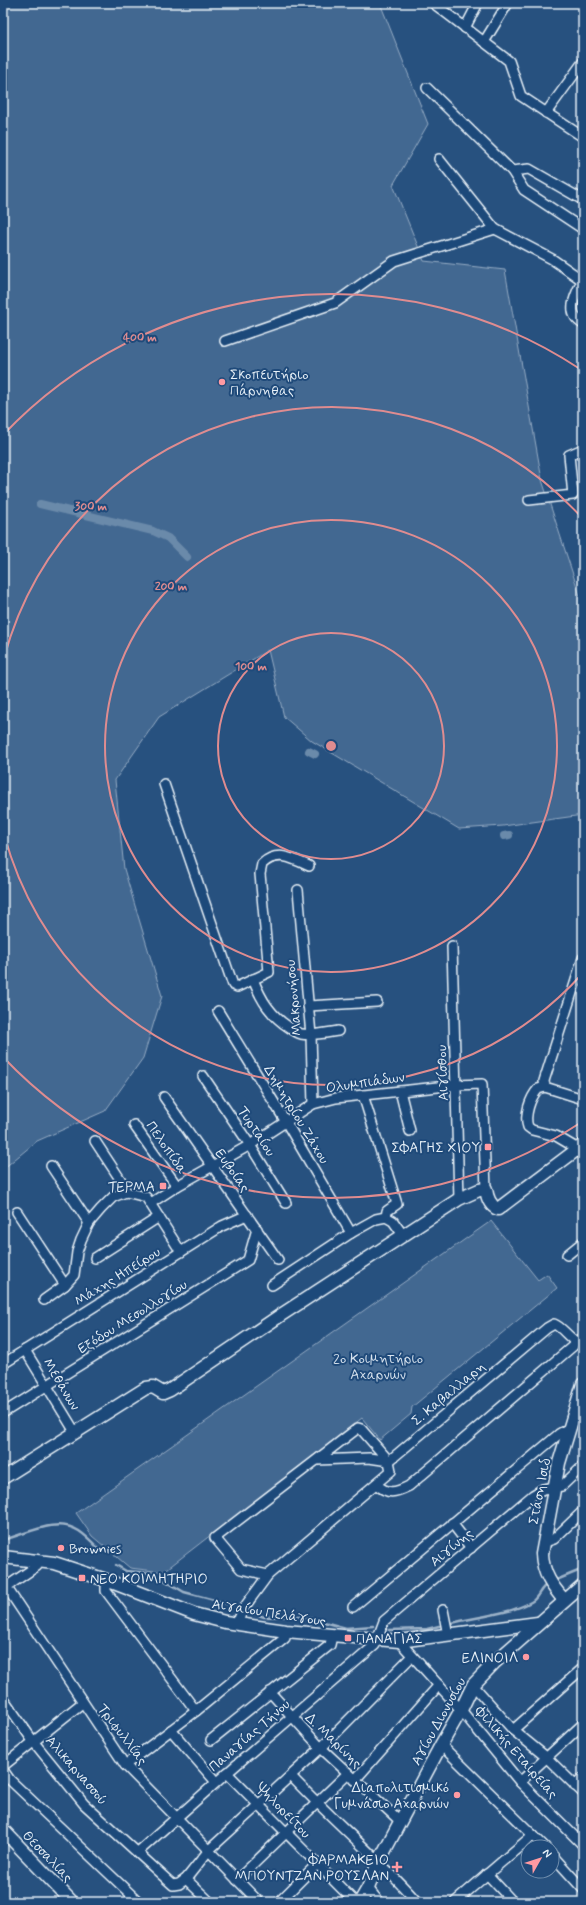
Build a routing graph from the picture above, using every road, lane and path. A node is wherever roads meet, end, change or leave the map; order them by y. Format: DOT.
graph roads {
  1 [pos="433,3"];
  2 [pos="478,3"];
  3 [pos="508,3"];
  4 [pos="465,28"];
  5 [pos="484,42"];
  6 [pos="583,62"];
  7 [pos="427,88"];
  8 [pos="546,113"];
  9 [pos="583,137"];
  10 [pos="439,160"];
  11 [pos="512,171"];
  12 [pos="583,200"];
  13 [pos="583,228"];
  14 [pos="495,229"];
  15 [pos="583,280"];
  16 [pos="583,324"];
  17 [pos="225,341"];
  18 [pos="583,449"];
  19 [pos="529,500"];
  20 [pos="164,784"];
  21 [pos="309,866"];
  22 [pos="298,890"];
  23 [pos="452,946"];
  24 [pos="583,958"];
  25 [pos="253,979"];
  26 [pos="376,1002"];
  27 [pos="308,1006"];
  28 [pos="218,1011"];
  29 [pos="338,1031"];
  30 [pos="311,1035"];
  31 [pos="203,1076"];
  32 [pos="456,1085"];
  33 [pos="545,1087"];
  34 [pos="400,1091"];
  35 [pos="363,1095"];
  36 [pos="164,1096"];
  37 [pos="583,1099"];
  38 [pos="314,1104"];
  39 [pos="286,1122"];
  40 [pos="134,1125"];
  41 [pos="410,1131"];
  42 [pos="95,1141"];
  43 [pos="250,1145"];
  44 [pos="580,1147"];
  45 [pos="51,1166"];
  46 [pos="213,1166"];
  47 [pos="177,1186"];
  48 [pos="486,1189"];
  49 [pos="126,1192"];
  50 [pos="459,1199"];
  51 [pos="151,1203"];
  52 [pos="286,1203"];
  53 [pos="17,1212"];
  54 [pos="247,1215"];
  55 [pos="159,1217"];
  56 [pos="386,1217"];
  57 [pos="89,1224"];
  58 [pos="257,1229"];
  59 [pos="351,1233"];
  60 [pos="403,1235"];
  61 [pos="583,1242"];
  62 [pos="181,1252"];
  63 [pos="567,1255"];
  64 [pos="95,1258"];
  65 [pos="278,1260"];
  66 [pos="65,1285"];
  67 [pos="272,1286"];
  68 [pos="44,1300"];
  69 [pos="579,1340"];
  70 [pos="25,1350"];
  71 [pos="3,1364"];
  72 [pos="583,1384"];
  73 [pos="47,1386"];
  74 [pos="3,1413"];
  75 [pos="579,1415"];
  76 [pos="571,1427"];
  77 [pos="75,1432"];
  78 [pos="316,1460"];
  79 [pos="389,1461"];
  80 [pos="583,1466"];
  81 [pos="3,1478"];
  82 [pos="376,1484"];
  83 [pos="553,1488"];
  84 [pos="583,1511"];
  85 [pos="452,1523"];
  86 [pos="544,1542"];
  87 [pos="471,1548"];
  88 [pos="3,1557"];
  89 [pos="38,1561"];
  90 [pos="268,1575"];
  91 [pos="106,1580"];
  92 [pos="4,1585"];
  93 [pos="583,1585"];
  94 [pos="564,1600"];
  95 [pos="353,1607"];
  96 [pos="443,1610"];
  97 [pos="538,1622"];
  98 [pos="237,1624"];
  99 [pos="286,1631"];
  100 [pos="448,1635"];
  101 [pos="332,1636"];
  102 [pos="378,1640"];
  103 [pos="399,1641"];
  104 [pos="412,1656"];
  105 [pos="583,1668"];
  106 [pos="439,1685"];
  107 [pos="473,1685"];
  108 [pos="270,1692"];
  109 [pos="3,1698"];
  110 [pos="82,1703"];
  111 [pos="461,1710"];
  112 [pos="196,1711"];
  113 [pos="292,1717"];
  114 [pos="583,1724"];
  115 [pos="171,1730"];
  116 [pos="513,1730"];
  117 [pos="211,1740"];
  118 [pos="33,1741"];
  119 [pos="441,1745"];
  120 [pos="321,1748"];
  121 [pos="546,1757"];
  122 [pos="125,1765"];
  123 [pos="3,1766"];
  124 [pos="3,1770"];
  125 [pos="227,1773"];
  126 [pos="348,1773"];
  127 [pos="292,1776"];
  128 [pos="583,1778"];
  129 [pos="355,1780"];
  130 [pos="216,1782"];
  131 [pos="520,1782"];
  132 [pos="575,1786"];
  133 [pos="583,1793"];
  134 [pos="316,1803"];
  135 [pos="259,1804"];
  136 [pos="177,1818"];
  137 [pos="400,1821"];
  138 [pos="3,1830"];
  139 [pos="287,1833"];
  140 [pos="533,1835"];
  141 [pos="537,1839"];
  142 [pos="583,1845"];
  143 [pos="209,1850"];
  144 [pos="138,1852"];
  145 [pos="378,1863"];
  146 [pos="317,1864"];
  147 [pos="560,1864"];
  148 [pos="487,1874"];
  149 [pos="186,1879"];
  150 [pos="237,1880"];
  151 [pos="368,1888"];
  152 [pos="583,1888"];
  153 [pos="348,1895"];
  154 [pos="72,1902"];
  155 [pos="139,1902"];
  156 [pos="210,1902"];
  157 [pos="259,1902"];
  158 [pos="279,1902"];
  159 [pos="341,1902"];
  160 [pos="355,1902"];
  161 [pos="360,1902"];
  162 [pos="379,1902"];
  163 [pos="417,1902"];
  164 [pos="455,1902"];
  165 [pos="513,1902"];
  1 -- 4 [label="street"];
  2 -- 4 [label="street"];
  3 -- 5 [label="street"];
  4 -- 5 [label="street"];
  5 -- 8 [label="street"];
  6 -- 8 [label="street"];
  7 -- 11 [label="street"];
  8 -- 9 [label="street"];
  10 -- 14 [label="street"];
  11 -- 12 [label="street"];
  11 -- 13 [label="street"];
  14 -- 15 [label="street"];
  14 -- 17 [label="street"];
  15 -- 16 [label="street"];
  18 -- 19 [label="street"];
  20 -- 25 [label="street"];
  21 -- 25 [label="street"];
  22 -- 27 [label="street, Μακρονήσου"];
  23 -- 32 [label="street, Αιγίσθου"];
  24 -- 33 [label="street"];
  25 -- 30 [label="street"];
  26 -- 27 [label="street"];
  27 -- 30 [label="street, Μακρονήσου"];
  28 -- 39 [label="street, Δημητρίου Ζάχου"];
  29 -- 30 [label="street"];
  30 -- 38 [label="street, Μακρονήσου"];
  31 -- 43 [label="street, Τυρταίου"];
  32 -- 34 [label="street, Ολυμπιάδων"];
  32 -- 48 [label="street, Ολυμπιάδων"];
  32 -- 50 [label="street, Αιγίσθου"];
  33 -- 37 [label="street"];
  33 -- 44 [label="street"];
  34 -- 35 [label="street, Ολυμπιάδων"];
  34 -- 41 [label="street"];
  35 -- 38 [label="street, Ολυμπιάδων"];
  35 -- 56 [label="street"];
  36 -- 46 [label="street, Ευβοίας"];
  38 -- 39 [label="street, Ολυμπιάδων"];
  39 -- 43 [label="street, Ολυμπιάδων"];
  39 -- 59 [label="street, Δημητρίου Ζάχου"];
  40 -- 47 [label="street, Πελοπίδα"];
  42 -- 49 [label="street"];
  43 -- 46 [label="street, Ολυμπιάδων"];
  43 -- 52 [label="street, Τυρταίου"];
  44 -- 48 [label="street"];
  45 -- 57 [label="street"];
  46 -- 47 [label="street, Ολυμπιάδων"];
  46 -- 54 [label="street, Ευβοίας"];
  47 -- 51 [label="street, Ολυμπιάδων"];
  48 -- 50 [label="street"];
  49 -- 51 [label="street"];
  49 -- 57 [label="street"];
  50 -- 60 [label="street"];
  51 -- 55 [label="street"];
  53 -- 66 [label="street"];
  54 -- 58 [label="street, Ευβοίας"];
  54 -- 62 [label="street, Μάχης Ηπείρου"];
  55 -- 62 [label="street"];
  55 -- 64 [label="street"];
  56 -- 59 [label="street"];
  56 -- 60 [label="street"];
  57 -- 66 [label="street"];
  58 -- 65 [label="street, Ευβοίας"];
  58 -- 73 [label="street, Εξόδου Μεσολλογίου"];
  59 -- 67 [label="street"];
  60 -- 77 [label="street"];
  61 -- 63 [label="street"];
  62 -- 70 [label="street, Μάχης Ηπείρου"];
  66 -- 68 [label="street"];
  69 -- 79 [label="street, Σ. Καβαλλαρη"];
  69 -- 82 [label="street"];
  70 -- 71 [label="street, Μάχης Ηπείρου"];
  70 -- 73 [label="street, Μεθάνων"];
  72 -- 75 [label="street, Στάση Ισιδ"];
  73 -- 74 [label="street, Εξόδου Μεσολλογίου"];
  73 -- 77 [label="street, Μεθάνων"];
  75 -- 76 [label="street, Στάση Ισιδ"];
  76 -- 83 [label="street, Στάση Ισιδ"];
  76 -- 85 [label="street"];
  77 -- 81 [label="street"];
  78 -- 79 [label="street"];
  78 -- 79 [label="street"];
  78 -- 90 [label="street"];
  79 -- 82 [label="street"];
  80 -- 83 [label="street, Αιγίνης"];
  82 -- 90 [label="street"];
  83 -- 86 [label="street, Στάση Ισιδ"];
  83 -- 87 [label="street, Αιγίνης"];
  84 -- 86 [label="street"];
  85 -- 87 [label="street"];
  85 -- 95 [label="street"];
  86 -- 94 [label="street, Στάση Ισιδ"];
  87 -- 102 [label="street, Αιγίνης"];
  88 -- 89 [label="street, Αιγαίου Πελάγους"];
  89 -- 91 [label="street, Αιγαίου Πελάγους"];
  89 -- 92 [label="street"];
  90 -- 98 [label="street"];
  91 -- 98 [label="street, Αιγαίου Πελάγους"];
  91 -- 112 [label="street"];
  92 -- 110 [label="street, Τριφυλλίας"];
  93 -- 94 [label="street, Αγίου Διονυσίου"];
  94 -- 97 [label="street, Αγίου Διονυσίου"];
  96 -- 100 [label="street"];
  97 -- 100 [label="street, Αιγαίου Πελάγους"];
  97 -- 107 [label="street, Αγίου Διονυσίου"];
  98 -- 99 [label="street, Αιγαίου Πελάγους"];
  99 -- 101 [label="street, Αιγαίου Πελάγους"];
  99 -- 112 [label="street"];
  100 -- 103 [label="street, Αιγαίου Πελάγους"];
  101 -- 102 [label="street, Αιγαίου Πελάγους"];
  101 -- 108 [label="street"];
  102 -- 103 [label="street, Αιγαίου Πελάγους"];
  102 -- 113 [label="street, Παναγίας Τήνου"];
  103 -- 104 [label="street, Φιλικής Εταιρείας"];
  104 -- 106 [label="street, Φιλικής Εταιρείας"];
  104 -- 120 [label="street"];
  105 -- 116 [label="street"];
  106 -- 111 [label="street, Φιλικής Εταιρείας"];
  106 -- 129 [label="street"];
  107 -- 111 [label="street, Αγίου Διονυσίου"];
  107 -- 116 [label="street"];
  108 -- 113 [label="street, Δ. Μαρίνης"];
  108 -- 117 [label="street"];
  109 -- 118 [label="street, Αλικαρνασσού"];
  110 -- 118 [label="street"];
  110 -- 122 [label="street, Τριφυλλίας"];
  111 -- 119 [label="street, Αγίου Διονυσίου"];
  111 -- 131 [label="street, Φιλικής Εταιρείας"];
  112 -- 115 [label="street"];
  113 -- 120 [label="street, Δ. Μαρίνης"];
  113 -- 125 [label="street, Παναγίας Τήνου"];
  114 -- 121 [label="street"];
  115 -- 122 [label="street"];
  115 -- 130 [label="street"];
  116 -- 121 [label="street"];
  118 -- 123 [label="street"];
  118 -- 144 [label="street, Αλικαρνασσού"];
  119 -- 137 [label="street, Αγίου Διονυσίου"];
  119 -- 140 [label="street"];
  120 -- 126 [label="street, Δ. Μαρίνης"];
  120 -- 127 [label="street"];
  121 -- 131 [label="street"];
  121 -- 132 [label="street"];
  122 -- 136 [label="street, Τριφυλλίας"];
  124 -- 155 [label="street"];
  125 -- 130 [label="street, Παναγίας Τήνου"];
  125 -- 135 [label="street, Ψηλορείτου"];
  126 -- 129 [label="street, Δ. Μαρίνης"];
  126 -- 134 [label="street"];
  127 -- 134 [label="street"];
  127 -- 135 [label="street"];
  128 -- 132 [label="street"];
  129 -- 137 [label="street, Δ. Μαρίνης"];
  130 -- 136 [label="street, Παναγίας Τήνου"];
  131 -- 142 [label="street, Φιλικής Εταιρείας"];
  132 -- 133 [label="street"];
  134 -- 139 [label="street"];
  134 -- 145 [label="street"];
  135 -- 139 [label="street, Ψηλορείτου"];
  135 -- 143 [label="street"];
  136 -- 143 [label="street, Τριφυλλίας"];
  136 -- 144 [label="street, Παναγίας Τήνου"];
  137 -- 145 [label="street, Αγίου Διονυσίου"];
  138 -- 154 [label="street, Θεσσαλίας"];
  139 -- 146 [label="street, Ψηλορείτου"];
  139 -- 150 [label="street"];
  140 -- 141 [label="street"];
  140 -- 148 [label="street"];
  143 -- 149 [label="street"];
  143 -- 150 [label="street, Τριφυλλίας"];
  144 -- 149 [label="street, Αλικαρνασσού"];
  145 -- 151 [label="street, Αγίου Διονυσίου"];
  145 -- 163 [label="street"];
  146 -- 153 [label="street, Ψηλορείτου"];
  146 -- 158 [label="street"];
  147 -- 152 [label="street"];
  148 -- 164 [label="street"];
  148 -- 165 [label="street"];
  149 -- 156 [label="street"];
  150 -- 157 [label="street, Τριφυλλίας"];
  151 -- 161 [label="street, Αγίου Διονυσίου"];
  151 -- 162 [label="street"];
  153 -- 159 [label="street"];
  153 -- 160 [label="street, Ψηλορείτου"];
}
